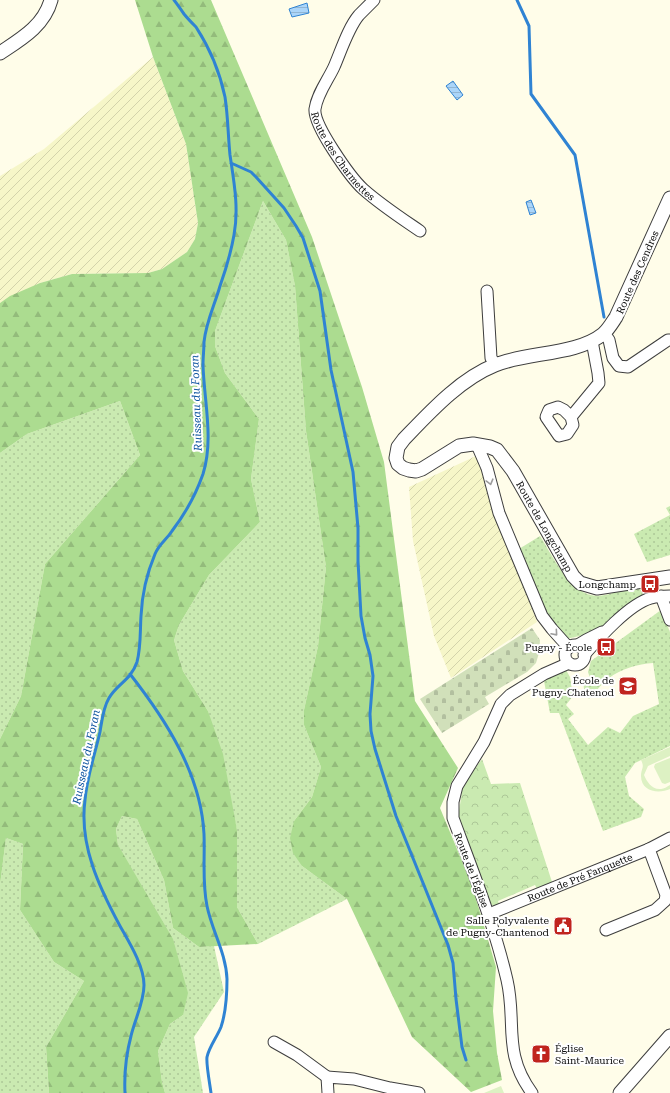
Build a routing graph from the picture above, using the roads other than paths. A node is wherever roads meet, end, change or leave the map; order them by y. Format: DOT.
graph roads {
  1 [pos="51,0"];
  2 [pos="374,0"];
  3 [pos="0,53"];
  4 [pos="670,198"];
  5 [pos="420,231"];
  6 [pos="487,291"];
  7 [pos="604,333"];
  8 [pos="670,340"];
  9 [pos="592,341"];
  10 [pos="496,365"];
  11 [pos="571,417"];
  12 [pos="477,445"];
  13 [pos="670,577"];
  14 [pos="665,596"];
  15 [pos="670,620"];
  16 [pos="606,631"];
  17 [pos="570,653"];
  18 [pos="584,655"];
  19 [pos="670,838"];
  20 [pos="649,849"];
  21 [pos="489,914"];
  22 [pos="606,930"];
  23 [pos="670,1036"];
  24 [pos="274,1042"];
  25 [pos="327,1077"];
  26 [pos="328,1093"];
  27 [pos="419,1093"];
  28 [pos="532,1093"];
  29 [pos="620,1093"];
  1 -- 3 [label="street"];
  2 -- 5 [label="street, Route des Charmettes"];
  4 -- 7 [label="street, Route des Cendres"];
  6 -- 10 [label="street"];
  7 -- 8 [label="street"];
  7 -- 9 [label="street, Route des Cendres"];
  9 -- 10 [label="street, Route des Cendres"];
  9 -- 11 [label="street"];
  10 -- 12 [label="street, Route des Cendres"];
  12 -- 13 [label="street, Route de Longchamp"];
  12 -- 17 [label="street, one-way"];
  14 -- 15 [label="street"];
  14 -- 16 [label="street"];
  16 -- 17 [label="street"];
  16 -- 18 [label="street"];
  17 -- 18 [label="street"];
  17 -- 18 [label="street"];
  17 -- 21 [label="street, Route de l'Église"];
  19 -- 20 [label="street, Route de Pré Fanquette"];
  20 -- 21 [label="street, Route de Pré Fanquette"];
  20 -- 22 [label="street"];
  21 -- 28 [label="street, Route de l'Église"];
  23 -- 29 [label="street"];
  24 -- 25 [label="street"];
  25 -- 26 [label="street"];
  25 -- 27 [label="street"];
}
